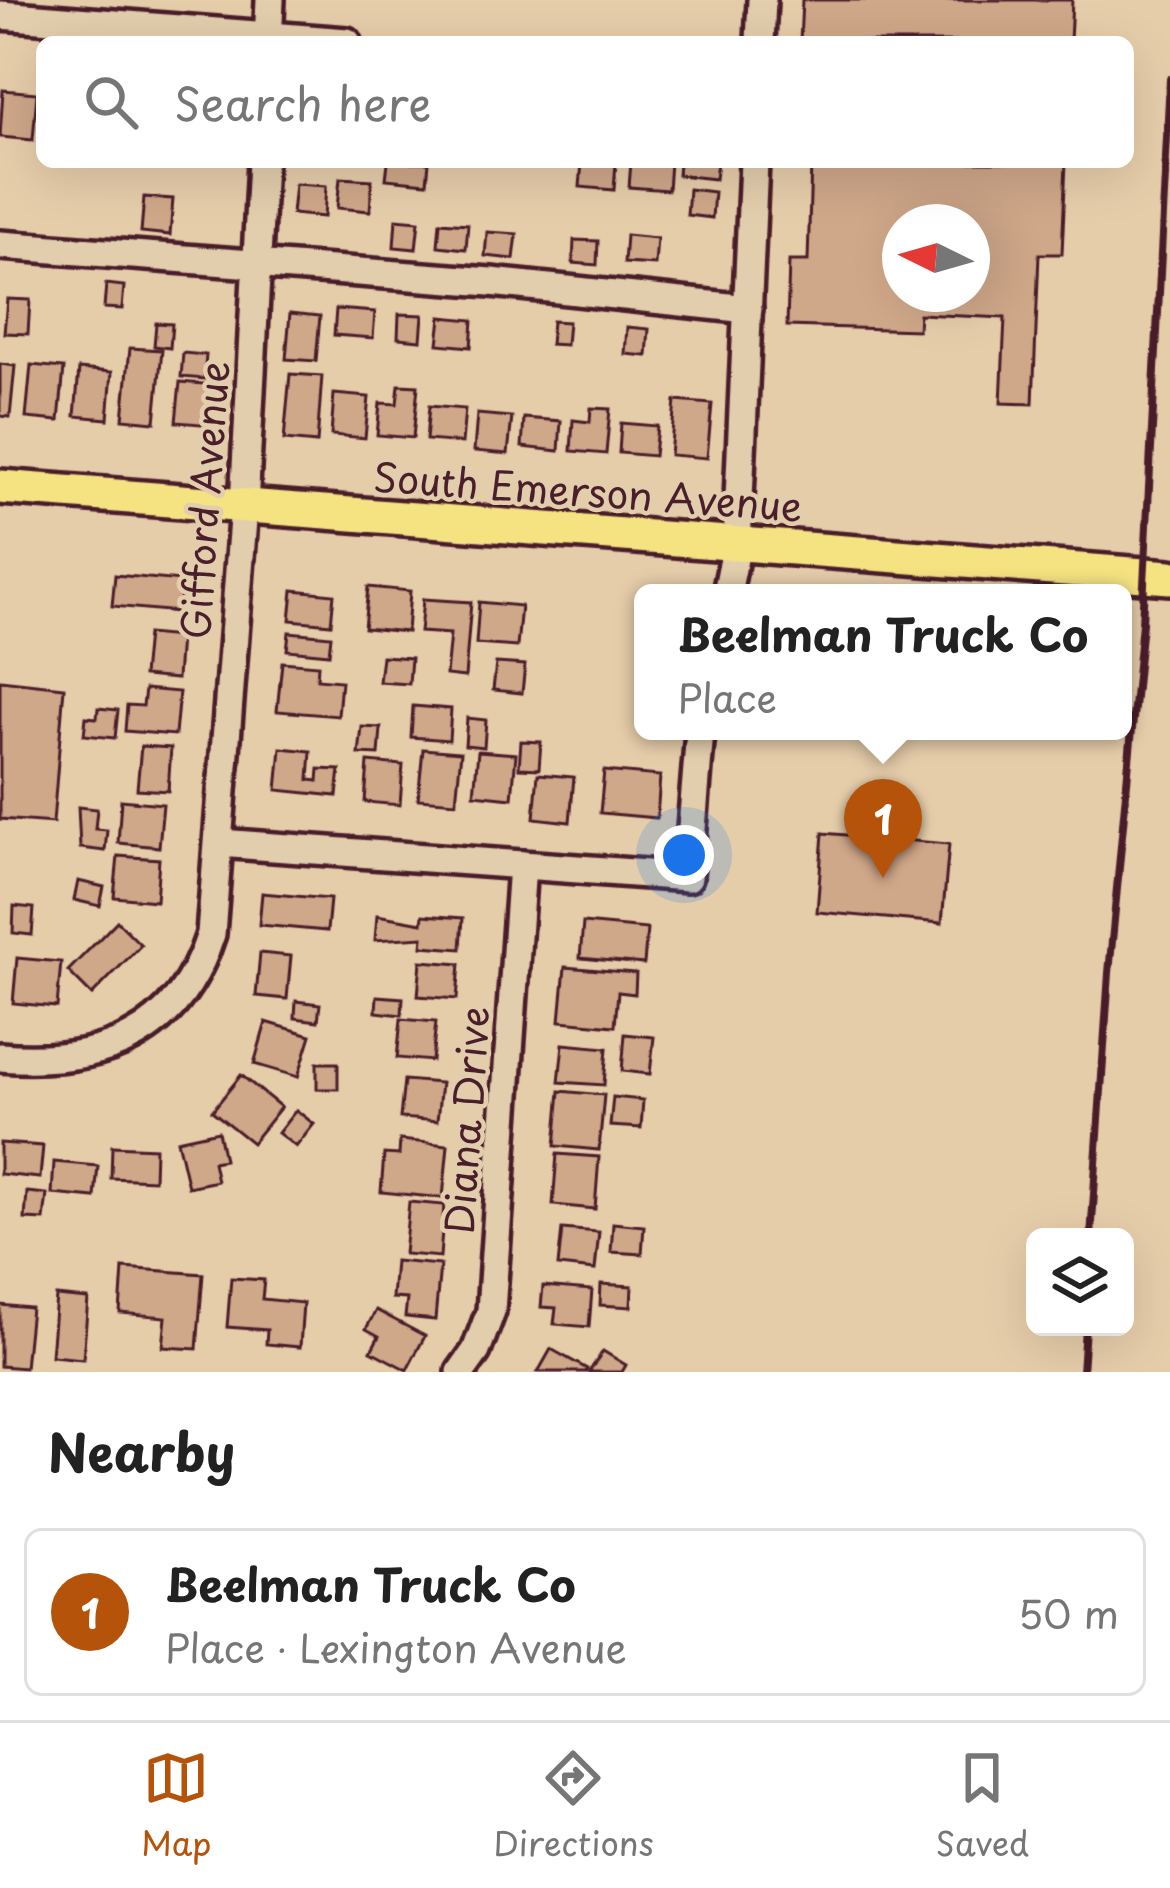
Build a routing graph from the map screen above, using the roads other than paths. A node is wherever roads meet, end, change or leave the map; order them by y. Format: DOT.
graph roads {
  1 [pos="270,0"];
  2 [pos="762,0"];
  3 [pos="0,15"];
  4 [pos="234,36"];
  5 [pos="268,36"];
  6 [pos="760,36"];
  7 [pos="262,168"];
  8 [pos="754,168"];
  9 [pos="0,245"];
  10 [pos="257,266"];
  11 [pos="748,309"];
  12 [pos="0,487"];
  13 [pos="244,506"];
  14 [pos="737,544"];
  15 [pos="1170,577"];
  16 [pos="729,584"];
  17 [pos="699,740"];
  18 [pos="219,843"];
  19 [pos="522,865"];
  20 [pos="0,1057"];
  21 [pos="461,1372"];
  1 -- 5 [label="street"];
  2 -- 6 [label="street"];
  3 -- 4 [label="street"];
  7 -- 10 [label="street, Gifford Avenue"];
  8 -- 11 [label="street"];
  9 -- 10 [label="street"];
  10 -- 11 [label="street"];
  10 -- 13 [label="street, Gifford Avenue"];
  11 -- 14 [label="street"];
  12 -- 13 [label="main road, South Emerson Avenue"];
  13 -- 14 [label="main road, South Emerson Avenue"];
  13 -- 18 [label="street, Gifford Avenue"];
  14 -- 15 [label="main road, South Emerson Avenue"];
  14 -- 16 [label="street"];
  17 -- 19 [label="street"];
  18 -- 19 [label="street"];
  18 -- 20 [label="street, Gifford Avenue"];
  19 -- 21 [label="street, Diana Drive"];
}
